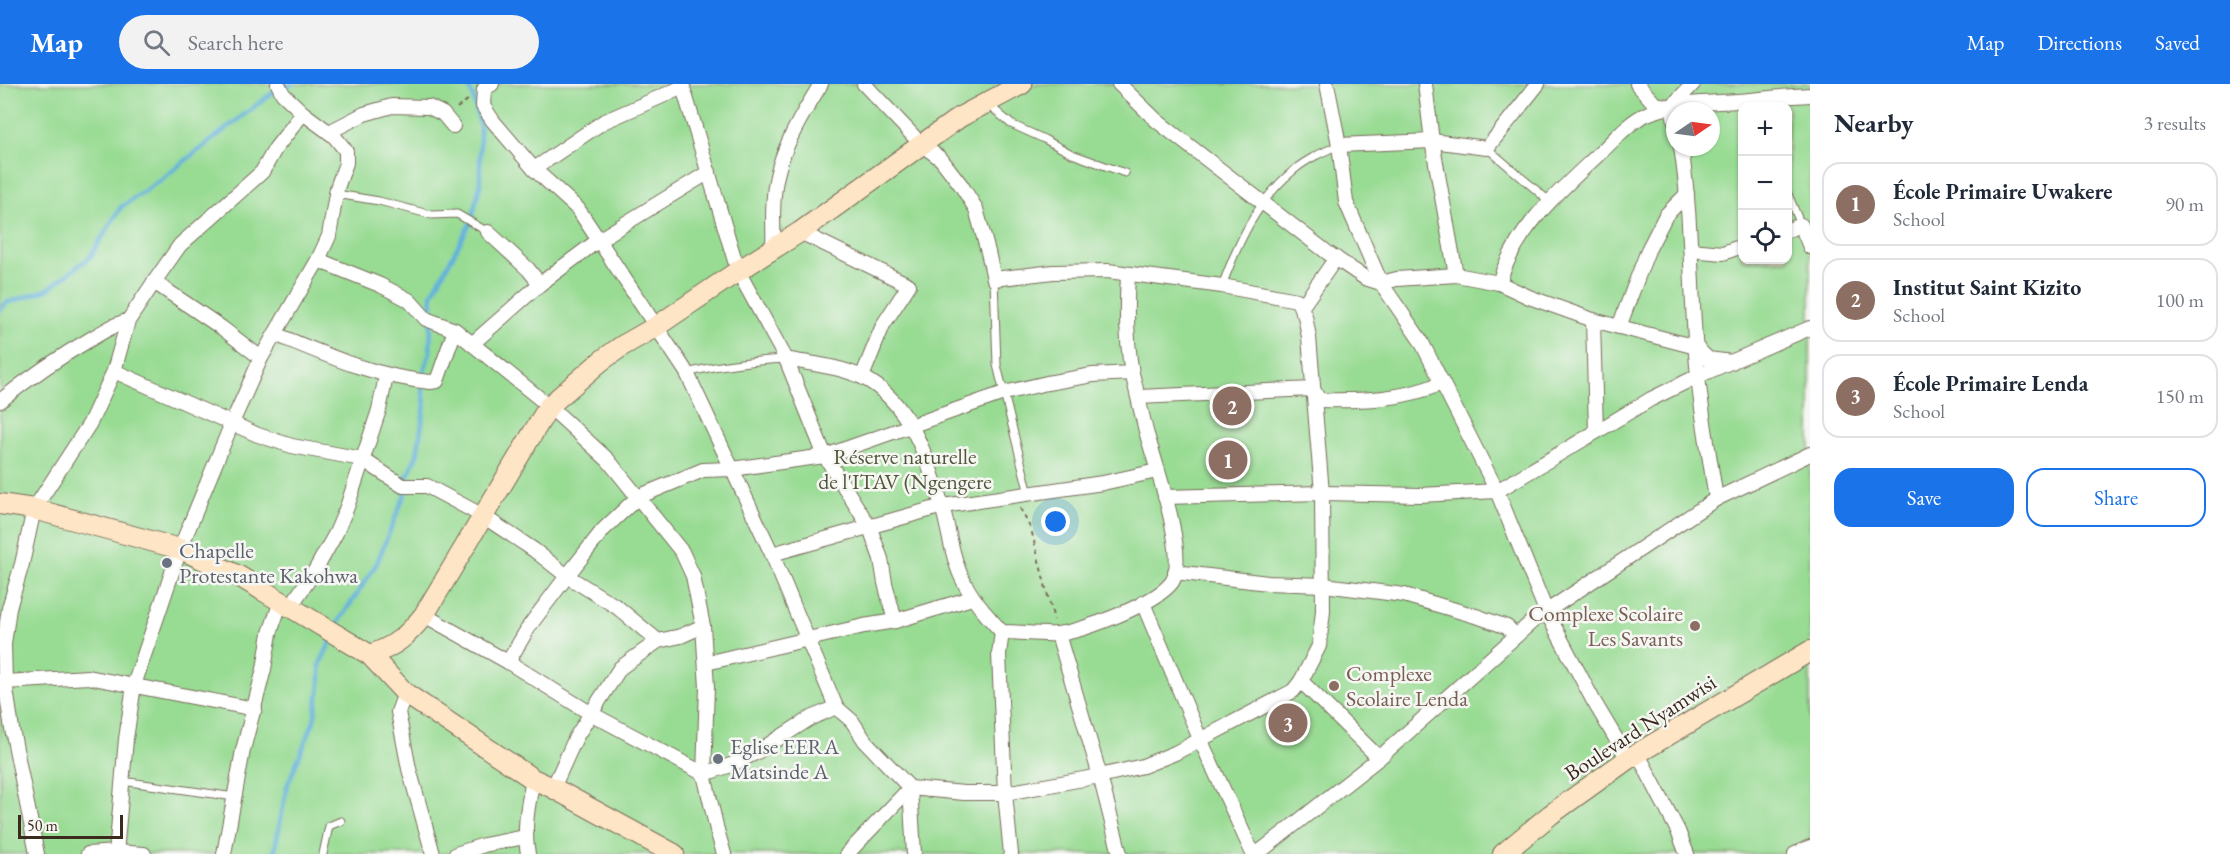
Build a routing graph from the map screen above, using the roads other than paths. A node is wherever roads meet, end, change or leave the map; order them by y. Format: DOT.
graph roads {
  1 [pos="492,84"];
  2 [pos="821,84"];
  3 [pos="864,84"];
  4 [pos="1119,84"];
  5 [pos="1327,84"];
  6 [pos="1425,84"];
  7 [pos="1538,84"];
  8 [pos="1636,84"];
  9 [pos="1694,84"];
  10 [pos="682,85"];
  11 [pos="1015,86"];
  12 [pos="281,89"];
  13 [pos="1810,95"];
  14 [pos="985,102"];
  15 [pos="1676,102"];
  16 [pos="1758,102"];
  17 [pos="1738,104"];
  18 [pos="1666,105"];
  19 [pos="1720,105"];
  20 [pos="1666,108"];
  21 [pos="303,113"];
  22 [pos="453,126"];
  23 [pos="329,132"];
  24 [pos="1432,141"];
  25 [pos="921,144"];
  26 [pos="1339,145"];
  27 [pos="1487,148"];
  28 [pos="1682,156"];
  29 [pos="534,170"];
  30 [pos="709,172"];
  31 [pos="1125,173"];
  32 [pos="336,194"];
  33 [pos="1687,194"];
  34 [pos="1549,201"];
  35 [pos="1263,203"];
  36 [pos="1791,210"];
  37 [pos="1794,227"];
  38 [pos="488,232"];
  39 [pos="800,232"];
  40 [pos="600,239"];
  41 [pos="1810,247"];
  42 [pos="774,248"];
  43 [pos="1738,248"];
  44 [pos="1690,250"];
  45 [pos="1336,258"];
  46 [pos="318,260"];
  47 [pos="738,271"];
  48 [pos="1128,275"];
  49 [pos="1456,275"];
  50 [pos="994,279"];
  51 [pos="154,282"];
  52 [pos="1381,283"];
  53 [pos="1499,283"];
  54 [pos="540,284"];
  55 [pos="1222,286"];
  56 [pos="1301,308"];
  57 [pos="1593,320"];
  58 [pos="128,321"];
  59 [pos="657,326"];
  60 [pos="1619,327"];
  61 [pos="1810,328"];
  62 [pos="455,330"];
  63 [pos="275,334"];
  64 [pos="472,344"];
  65 [pos="1696,347"];
  66 [pos="261,358"];
  67 [pos="786,359"];
  68 [pos="1732,362"];
  69 [pos="114,371"];
  70 [pos="687,373"];
  71 [pos="1132,373"];
  72 [pos="386,376"];
  73 [pos="1698,376"];
  74 [pos="862,377"];
  75 [pos="1442,383"];
  76 [pos="1313,390"];
  77 [pos="1004,393"];
  78 [pos="1139,397"];
  79 [pos="0,401"];
  80 [pos="549,406"];
  81 [pos="232,423"];
  82 [pos="911,427"];
  83 [pos="1596,432"];
  84 [pos="1810,454"];
  85 [pos="825,456"];
  86 [pos="362,459"];
  87 [pos="732,469"];
  88 [pos="1157,471"];
  89 [pos="1497,491"];
  90 [pos="1322,493"];
  91 [pos="1029,494"];
  92 [pos="638,497"];
  93 [pos="1165,497"];
  94 [pos="1716,499"];
  95 [pos="0,504"];
  96 [pos="943,506"];
  97 [pos="34,509"];
  98 [pos="483,516"];
  99 [pos="870,528"];
  100 [pos="180,549"];
  101 [pos="772,554"];
  102 [pos="1175,572"];
  103 [pos="567,576"];
  104 [pos="1324,585"];
  105 [pos="972,598"];
  106 [pos="1143,603"];
  107 [pos="286,604"];
  108 [pos="1546,611"];
  109 [pos="424,615"];
  110 [pos="895,621"];
  111 [pos="703,626"];
  112 [pos="1002,632"];
  113 [pos="1058,634"];
  114 [pos="1516,636"];
  115 [pos="807,640"];
  116 [pos="658,641"];
  117 [pos="2,645"];
  118 [pos="1810,651"];
  119 [pos="370,655"];
  120 [pos="508,662"];
  121 [pos="706,663"];
  122 [pos="1301,681"];
  123 [pos="5,682"];
  124 [pos="134,686"];
  125 [pos="405,693"];
  126 [pos="836,707"];
  127 [pos="255,709"];
  128 [pos="590,713"];
  129 [pos="1200,739"];
  130 [pos="1633,757"];
  131 [pos="1379,758"];
  132 [pos="705,774"];
  133 [pos="1100,776"];
  134 [pos="532,779"];
  135 [pos="122,781"];
  136 [pos="553,788"];
  137 [pos="910,788"];
  138 [pos="1005,794"];
  139 [pos="236,797"];
  140 [pos="341,821"];
  141 [pos="525,837"];
  142 [pos="1810,847"];
  143 [pos="116,853"];
  144 [pos="38,854"];
  145 [pos="88,854"];
  146 [pos="144,854"];
  147 [pos="224,854"];
  148 [pos="323,854"];
  149 [pos="433,854"];
  150 [pos="456,854"];
  151 [pos="528,854"];
  152 [pos="674,854"];
  153 [pos="724,854"];
  154 [pos="847,854"];
  155 [pos="914,854"];
  156 [pos="1011,854"];
  157 [pos="1120,854"];
  158 [pos="1255,854"];
  159 [pos="1503,854"];
  160 [pos="1687,854"];
  161 [pos="1795,854"];
  1 -- 29 [label="street"];
  2 -- 42 [label="street"];
  3 -- 25 [label="street"];
  4 -- 35 [label="street"];
  5 -- 26 [label="street"];
  6 -- 24 [label="street"];
  7 -- 27 [label="street"];
  8 -- 18 [label="street"];
  9 -- 15 [label="street"];
  10 -- 29 [label="street"];
  10 -- 30 [label="street"];
  11 -- 14 [label="street"];
  12 -- 21 [label="street"];
  13 -- 16 [label="street"];
  14 -- 25 [label="street"];
  14 -- 31 [label="lane"];
  17 -- 19 [label="street"];
  20 -- 34 [label="street"];
  21 -- 23 [label="street"];
  21 -- 51 [label="street"];
  22 -- 23 [label="street"];
  23 -- 32 [label="street"];
  24 -- 26 [label="street"];
  24 -- 27 [label="street"];
  24 -- 49 [label="street"];
  25 -- 39 [label="street"];
  25 -- 50 [label="street"];
  26 -- 35 [label="lane"];
  26 -- 52 [label="street"];
  27 -- 34 [label="lane"];
  28 -- 33 [label="street"];
  29 -- 40 [label="street"];
  30 -- 40 [label="street"];
  30 -- 47 [label="street"];
  32 -- 38 [label="lane"];
  32 -- 46 [label="street"];
  33 -- 44 [label="street"];
  33 -- 60 [label="street"];
  34 -- 53 [label="street"];
  35 -- 45 [label="street"];
  35 -- 55 [label="lane"];
  36 -- 37 [label="lane"];
  37 -- 41 [label="street"];
  38 -- 54 [label="street"];
  39 -- 42 [label="street"];
  39 -- 74 [label="street"];
  40 -- 54 [label="street"];
  40 -- 59 [label="street"];
  42 -- 47 [label="street"];
  43 -- 44 [label="street"];
  44 -- 65 [label="street"];
  45 -- 52 [label="street"];
  45 -- 56 [label="street"];
  46 -- 62 [label="street"];
  46 -- 63 [label="street"];
  47 -- 59 [label="street"];
  47 -- 67 [label="street"];
  48 -- 50 [label="street"];
  48 -- 55 [label="street"];
  48 -- 71 [label="street"];
  49 -- 52 [label="street"];
  49 -- 53 [label="street"];
  50 -- 77 [label="lane"];
  51 -- 58 [label="street"];
  51 -- 66 [label="street"];
  52 -- 75 [label="street"];
  53 -- 57 [label="street"];
  54 -- 64 [label="street"];
  55 -- 56 [label="street"];
  56 -- 76 [label="street"];
  57 -- 60 [label="street"];
  57 -- 83 [label="street"];
  58 -- 69 [label="street"];
  58 -- 79 [label="street"];
  59 -- 70 [label="street"];
  59 -- 80 [label="street"];
  60 -- 65 [label="street"];
  61 -- 68 [label="street"];
  62 -- 64 [label="street"];
  62 -- 72 [label="street"];
  63 -- 66 [label="street"];
  63 -- 72 [label="street"];
  64 -- 80 [label="street"];
  65 -- 68 [label="street"];
  65 -- 73 [label="street"];
  66 -- 81 [label="street"];
  67 -- 70 [label="lane"];
  67 -- 74 [label="street"];
  67 -- 85 [label="street"];
  68 -- 73 [label="street"];
  69 -- 81 [label="street"];
  69 -- 97 [label="street"];
  70 -- 87 [label="street"];
  71 -- 77 [label="street"];
  71 -- 78 [label="street"];
  72 -- 86 [label="street"];
  73 -- 83 [label="street"];
  73 -- 94 [label="street"];
  74 -- 82 [label="street"];
  75 -- 76 [label="street"];
  75 -- 89 [label="street"];
  76 -- 78 [label="street"];
  76 -- 90 [label="street"];
  77 -- 82 [label="street"];
  77 -- 91 [label="lane"];
  78 -- 88 [label="street"];
  80 -- 92 [label="street"];
  80 -- 98 [label="street"];
  81 -- 86 [label="street"];
  81 -- 100 [label="street"];
  82 -- 85 [label="street"];
  82 -- 96 [label="street"];
  83 -- 89 [label="street"];
  84 -- 94 [label="street"];
  85 -- 87 [label="street"];
  85 -- 99 [label="street"];
  86 -- 98 [label="street"];
  86 -- 107 [label="street"];
  87 -- 92 [label="street"];
  87 -- 101 [label="street"];
  88 -- 91 [label="street"];
  88 -- 93 [label="street"];
  89 -- 90 [label="street"];
  89 -- 108 [label="street"];
  90 -- 93 [label="street"];
  90 -- 104 [label="street"];
  91 -- 96 [label="street"];
  92 -- 103 [label="street"];
  92 -- 111 [label="street"];
  93 -- 102 [label="street"];
  94 -- 108 [label="street"];
  95 -- 97 [label="street"];
  96 -- 99 [label="street"];
  96 -- 105 [label="street"];
  97 -- 100 [label="street"];
  97 -- 117 [label="street"];
  98 -- 103 [label="street"];
  98 -- 109 [label="street"];
  99 -- 101 [label="street"];
  99 -- 110 [label="street"];
  100 -- 107 [label="street"];
  100 -- 124 [label="street"];
  101 -- 115 [label="street"];
  102 -- 104 [label="street"];
  102 -- 106 [label="street"];
  103 -- 116 [label="street"];
  103 -- 120 [label="street"];
  104 -- 114 [label="street"];
  104 -- 122 [label="street"];
  105 -- 110 [label="street"];
  105 -- 112 [label="street"];
  106 -- 113 [label="street"];
  106 -- 129 [label="street"];
  107 -- 119 [label="street"];
  107 -- 127 [label="street"];
  108 -- 114 [label="street"];
  108 -- 130 [label="street"];
  109 -- 119 [label="street"];
  109 -- 120 [label="street"];
  110 -- 115 [label="street"];
  111 -- 116 [label="street"];
  111 -- 121 [label="street"];
  112 -- 113 [label="street"];
  112 -- 138 [label="street"];
  113 -- 133 [label="street"];
  114 -- 131 [label="street"];
  115 -- 121 [label="street"];
  115 -- 126 [label="street"];
  116 -- 128 [label="street"];
  117 -- 123 [label="street"];
  118 -- 130 [label="street, Boulevard Nyamwisi"];
  119 -- 125 [label="street"];
  120 -- 128 [label="street"];
  121 -- 132 [label="street"];
  122 -- 129 [label="street"];
  122 -- 131 [label="street"];
  123 -- 124 [label="street"];
  123 -- 144 [label="street"];
  124 -- 127 [label="street"];
  124 -- 135 [label="street"];
  125 -- 134 [label="street"];
  125 -- 149 [label="street"];
  126 -- 132 [label="street"];
  126 -- 137 [label="street"];
  127 -- 139 [label="street"];
  128 -- 132 [label="street"];
  128 -- 136 [label="street"];
  129 -- 133 [label="street"];
  129 -- 158 [label="street"];
  130 -- 159 [label="street, Boulevard Nyamwisi"];
  130 -- 160 [label="street"];
  131 -- 158 [label="street"];
  132 -- 153 [label="street"];
  133 -- 138 [label="street"];
  133 -- 157 [label="street"];
  134 -- 136 [label="street"];
  134 -- 141 [label="street"];
  135 -- 139 [label="lane"];
  135 -- 143 [label="street"];
  136 -- 152 [label="street"];
  137 -- 138 [label="street"];
  137 -- 154 [label="street"];
  137 -- 155 [label="street"];
  138 -- 156 [label="street"];
  139 -- 147 [label="street"];
  140 -- 148 [label="lane"];
  141 -- 150 [label="street"];
  141 -- 151 [label="street"];
  142 -- 161 [label="street"];
  143 -- 145 [label="street"];
  143 -- 146 [label="street"];
}
